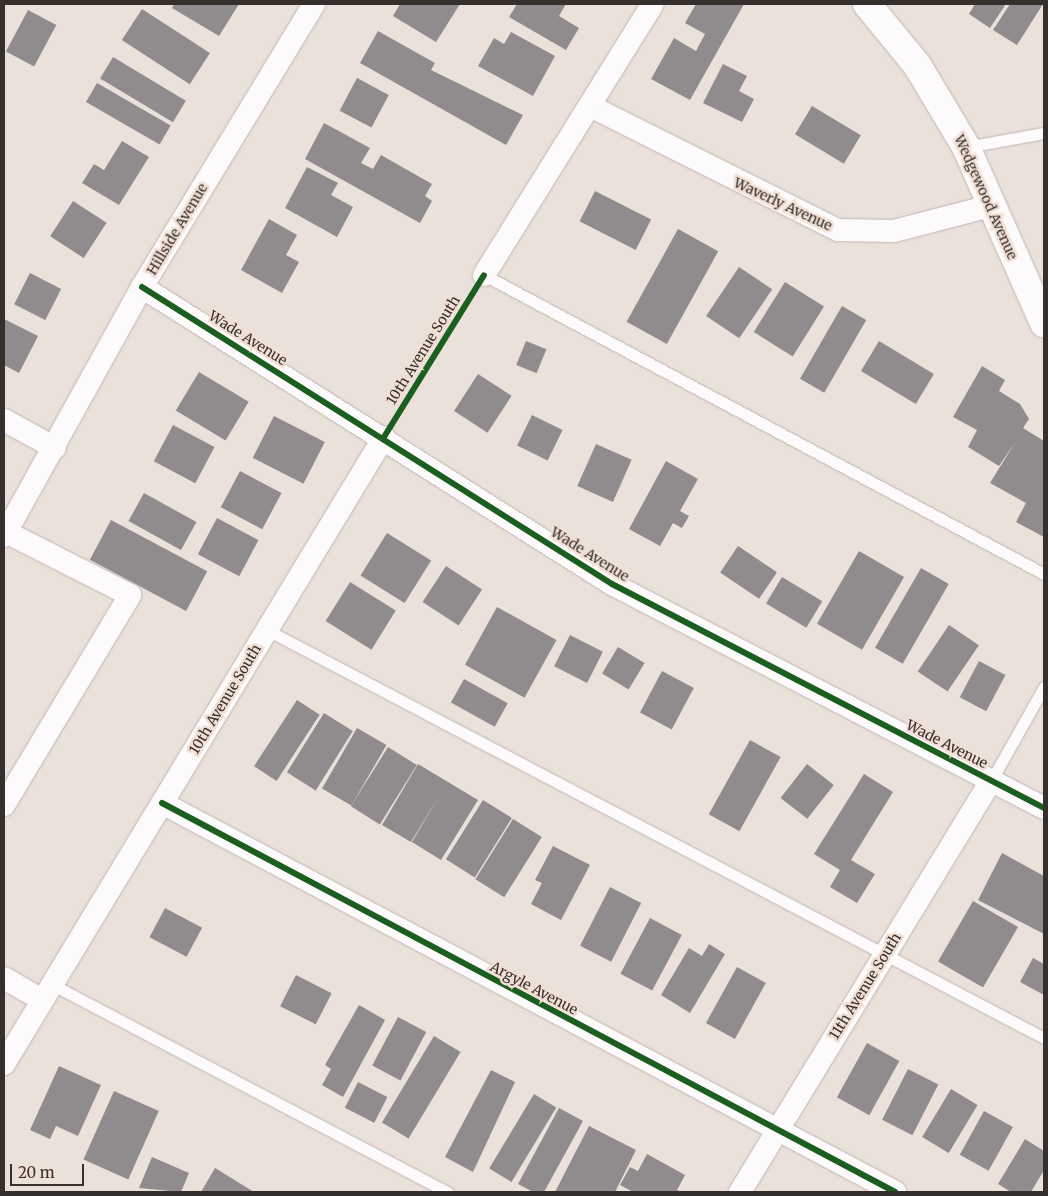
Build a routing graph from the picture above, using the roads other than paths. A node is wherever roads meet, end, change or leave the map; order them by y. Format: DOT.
graph roads {
  1 [pos="314,4"];
  2 [pos="653,4"];
  3 [pos="867,4"];
  4 [pos="590,106"];
  5 [pos="1044,133"];
  6 [pos="966,147"];
  7 [pos="990,206"];
  8 [pos="484,276"];
  9 [pos="142,287"];
  10 [pos="1044,323"];
  11 [pos="4,420"];
  12 [pos="384,437"];
  13 [pos="55,448"];
  14 [pos="5,534"];
  15 [pos="1044,574"];
  16 [pos="267,630"];
  17 [pos="1044,687"];
  18 [pos="991,781"];
  19 [pos="162,803"];
  20 [pos="4,805"];
  21 [pos="1044,808"];
  22 [pos="886,953"];
  23 [pos="4,978"];
  24 [pos="47,992"];
  25 [pos="1044,1038"];
  26 [pos="4,1064"];
  27 [pos="776,1131"];
  28 [pos="448,1192"];
  29 [pos="740,1192"];
  30 [pos="895,1192"];
  1 -- 9 [label="street, Hillside Avenue"];
  2 -- 4 [label="street"];
  3 -- 6 [label="main road, Wedgewood Avenue"];
  4 -- 7 [label="street, Waverly Avenue"];
  4 -- 8 [label="street"];
  5 -- 6 [label="lane"];
  6 -- 7 [label="main road, Wedgewood Avenue"];
  7 -- 10 [label="main road, Wedgewood Avenue"];
  8 -- 15 [label="lane"];
  9 -- 12 [label="street, Wade Avenue"];
  9 -- 13 [label="street, Hillside Avenue"];
  11 -- 13 [label="street"];
  12 -- 16 [label="street, 10th Avenue South"];
  12 -- 18 [label="street, Wade Avenue"];
  13 -- 14 [label="street, Hillside Avenue"];
  14 -- 20 [label="street"];
  16 -- 19 [label="street, 10th Avenue South"];
  16 -- 22 [label="lane"];
  17 -- 18 [label="lane"];
  18 -- 21 [label="street, Wade Avenue"];
  18 -- 22 [label="street, 11th Avenue South"];
  19 -- 24 [label="street, 10th Avenue South"];
  19 -- 27 [label="street, Argyle Avenue"];
  22 -- 25 [label="lane"];
  22 -- 27 [label="street, 11th Avenue South"];
  23 -- 24 [label="street"];
  24 -- 26 [label="street, 10th Avenue South"];
  24 -- 28 [label="lane"];
  27 -- 29 [label="street, 11th Avenue South"];
  27 -- 30 [label="street, Argyle Avenue"];
}
